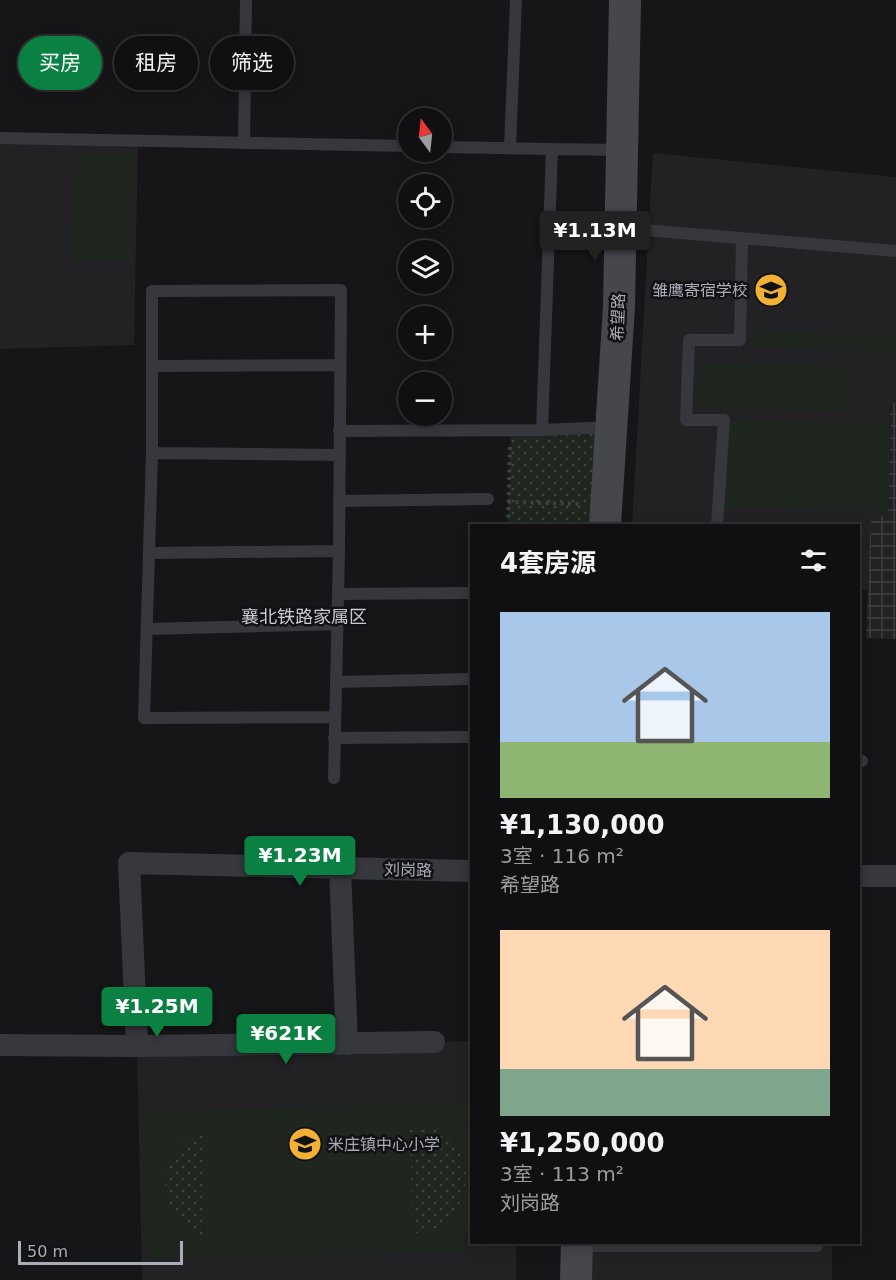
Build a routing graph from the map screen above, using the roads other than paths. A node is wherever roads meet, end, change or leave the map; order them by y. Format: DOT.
graph roads {
  1 [pos="246,0"];
  2 [pos="516,0"];
  3 [pos="625,0"];
  4 [pos="0,138"];
  5 [pos="244,143"];
  6 [pos="398,146"];
  7 [pos="452,147"];
  8 [pos="510,148"];
  9 [pos="552,149"];
  10 [pos="622,150"];
  11 [pos="620,228"];
  12 [pos="741,238"];
  13 [pos="896,251"];
  14 [pos="340,365"];
  15 [pos="153,366"];
  16 [pos="612,427"];
  17 [pos="542,430"];
  18 [pos="339,431"];
  19 [pos="152,453"];
  20 [pos="339,454"];
  21 [pos="488,499"];
  22 [pos="339,501"];
  23 [pos="606,515"];
  24 [pos="717,524"];
  25 [pos="339,551"];
  26 [pos="149,554"];
  27 [pos="470,593"];
  28 [pos="338,594"];
  29 [pos="337,624"];
  30 [pos="147,629"];
  31 [pos="470,679"];
  32 [pos="336,682"];
  33 [pos="335,717"];
  34 [pos="470,737"];
  35 [pos="334,738"];
  36 [pos="333,778"];
  37 [pos="340,868"];
  38 [pos="470,871"];
  39 [pos="860,876"];
  40 [pos="896,876"];
  41 [pos="434,1042"];
  42 [pos="346,1044"];
  43 [pos="0,1045"];
  44 [pos="137,1046"];
  45 [pos="577,1244"];
  46 [pos="817,1246"];
  47 [pos="576,1280"];
  1 -- 5 [label="lane"];
  2 -- 8 [label="lane"];
  3 -- 10 [label="street, 希望路"];
  4 -- 5 [label="lane"];
  5 -- 6 [label="lane"];
  7 -- 8 [label="lane"];
  8 -- 9 [label="lane"];
  9 -- 10 [label="lane"];
  9 -- 17 [label="lane"];
  10 -- 11 [label="street, 希望路"];
  11 -- 12 [label="lane"];
  11 -- 16 [label="street, 希望路"];
  12 -- 13 [label="lane"];
  12 -- 24 [label="lane"];
  14 -- 15 [label="lane"];
  14 -- 15 [label="lane"];
  14 -- 18 [label="lane"];
  15 -- 19 [label="lane"];
  16 -- 17 [label="lane"];
  16 -- 23 [label="street, 希望路"];
  17 -- 18 [label="lane"];
  18 -- 20 [label="lane"];
  19 -- 20 [label="lane"];
  19 -- 26 [label="lane"];
  20 -- 22 [label="lane"];
  21 -- 22 [label="lane"];
  22 -- 25 [label="lane"];
  25 -- 26 [label="lane"];
  25 -- 28 [label="lane"];
  26 -- 30 [label="lane"];
  27 -- 28 [label="lane"];
  28 -- 29 [label="lane"];
  29 -- 30 [label="lane"];
  29 -- 32 [label="lane"];
  30 -- 33 [label="lane"];
  31 -- 32 [label="lane"];
  32 -- 33 [label="lane"];
  33 -- 35 [label="lane"];
  34 -- 35 [label="lane"];
  35 -- 36 [label="lane"];
  37 -- 38 [label="street, 刘岗路"];
  37 -- 42 [label="street"];
  37 -- 44 [label="street, 刘岗路"];
  39 -- 40 [label="street"];
  41 -- 42 [label="street"];
  42 -- 44 [label="street"];
  43 -- 44 [label="street"];
  45 -- 46 [label="lane"];
  45 -- 47 [label="street"];
}
